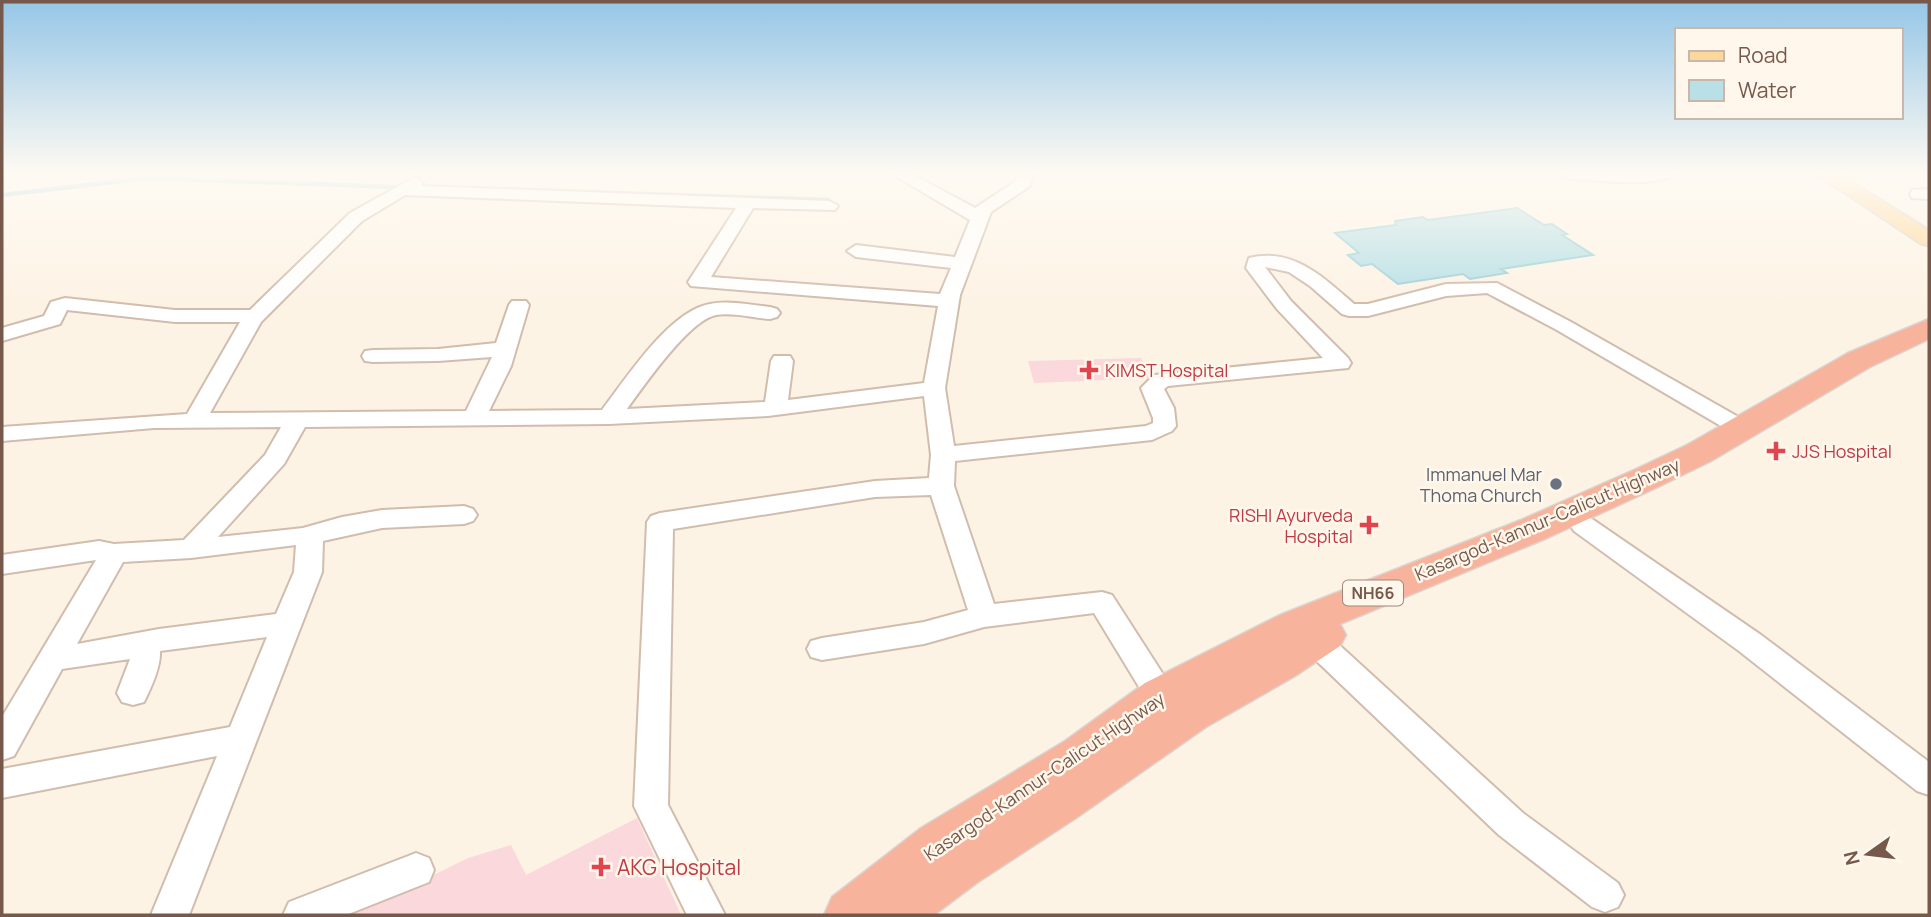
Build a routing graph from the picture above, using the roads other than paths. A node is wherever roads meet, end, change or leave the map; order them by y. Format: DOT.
graph roads {
  1 [pos="356,217"];
  2 [pos="739,217"];
  3 [pos="1893,217"];
  4 [pos="980,218"];
  5 [pos="1929,239"];
  6 [pos="856,251"];
  7 [pos="963,264"];
  8 [pos="949,301"];
  9 [pos="519,305"];
  10 [pos="770,313"];
  11 [pos="256,316"];
  12 [pos="1929,328"];
  13 [pos="2,335"];
  14 [pos="1929,343"];
  15 [pos="505,349"];
  16 [pos="373,356"];
  17 [pos="782,360"];
  18 [pos="934,388"];
  19 [pos="775,408"];
  20 [pos="608,417"];
  21 [pos="474,419"];
  22 [pos="194,421"];
  23 [pos="296,422"];
  24 [pos="1741,428"];
  25 [pos="2,434"];
  26 [pos="943,455"];
  27 [pos="941,486"];
  28 [pos="464,515"];
  29 [pos="1583,525"];
  30 [pos="304,538"];
  31 [pos="191,549"];
  32 [pos="114,553"];
  33 [pos="2,564"];
  34 [pos="984,616"];
  35 [pos="287,624"];
  36 [pos="1314,640"];
  37 [pos="144,643"];
  38 [pos="822,649"];
  39 [pos="52,659"];
  40 [pos="133,693"];
  41 [pos="1161,696"];
  42 [pos="241,738"];
  43 [pos="2,746"];
  44 [pos="1092,765"];
  45 [pos="1929,781"];
  46 [pos="2,784"];
  47 [pos="416,870"];
  48 [pos="1605,895"];
  49 [pos="170,915"];
  50 [pos="302,915"];
  51 [pos="706,915"];
  52 [pos="851,915"];
  53 [pos="891,915"];
  1 -- 11 [label="street"];
  2 -- 8 [label="street"];
  3 -- 5 [label="main road"];
  4 -- 7 [label="street"];
  6 -- 7 [label="street"];
  7 -- 8 [label="street"];
  8 -- 18 [label="street"];
  9 -- 15 [label="street"];
  10 -- 20 [label="street"];
  11 -- 13 [label="street"];
  11 -- 22 [label="street"];
  12 -- 24 [label="highway, Kasargod-Kannur-Calicut Highway / NH66"];
  14 -- 29 [label="highway, Kasargod-Kannur-Calicut Highway / NH66"];
  15 -- 16 [label="street"];
  15 -- 21 [label="street"];
  17 -- 19 [label="street"];
  18 -- 19 [label="street"];
  18 -- 26 [label="street"];
  19 -- 20 [label="street"];
  20 -- 21 [label="street"];
  21 -- 23 [label="street"];
  22 -- 23 [label="street"];
  22 -- 25 [label="street"];
  23 -- 31 [label="street"];
  24 -- 26 [label="street"];
  24 -- 41 [label="highway, Kasargod-Kannur-Calicut Highway / NH66"];
  26 -- 27 [label="street"];
  27 -- 34 [label="street"];
  27 -- 51 [label="street"];
  28 -- 30 [label="street"];
  29 -- 36 [label="highway, Kasargod-Kannur-Calicut Highway / NH66"];
  29 -- 45 [label="street"];
  30 -- 31 [label="street"];
  30 -- 35 [label="street"];
  31 -- 32 [label="street"];
  32 -- 33 [label="street"];
  32 -- 39 [label="street"];
  34 -- 38 [label="street"];
  34 -- 41 [label="street"];
  35 -- 37 [label="street"];
  35 -- 42 [label="street"];
  36 -- 44 [label="highway, Kasargod-Kannur-Calicut Highway / NH66"];
  36 -- 48 [label="street"];
  37 -- 39 [label="street"];
  37 -- 40 [label="street"];
  39 -- 43 [label="street"];
  41 -- 44 [label="highway, Kasargod-Kannur-Calicut Highway / NH66"];
  42 -- 46 [label="street"];
  42 -- 49 [label="street"];
  44 -- 52 [label="highway, Kasargod-Kannur-Calicut Highway / NH66"];
  44 -- 53 [label="highway, Kasargod-Kannur-Calicut Highway / NH66"];
  47 -- 50 [label="street"];
}
